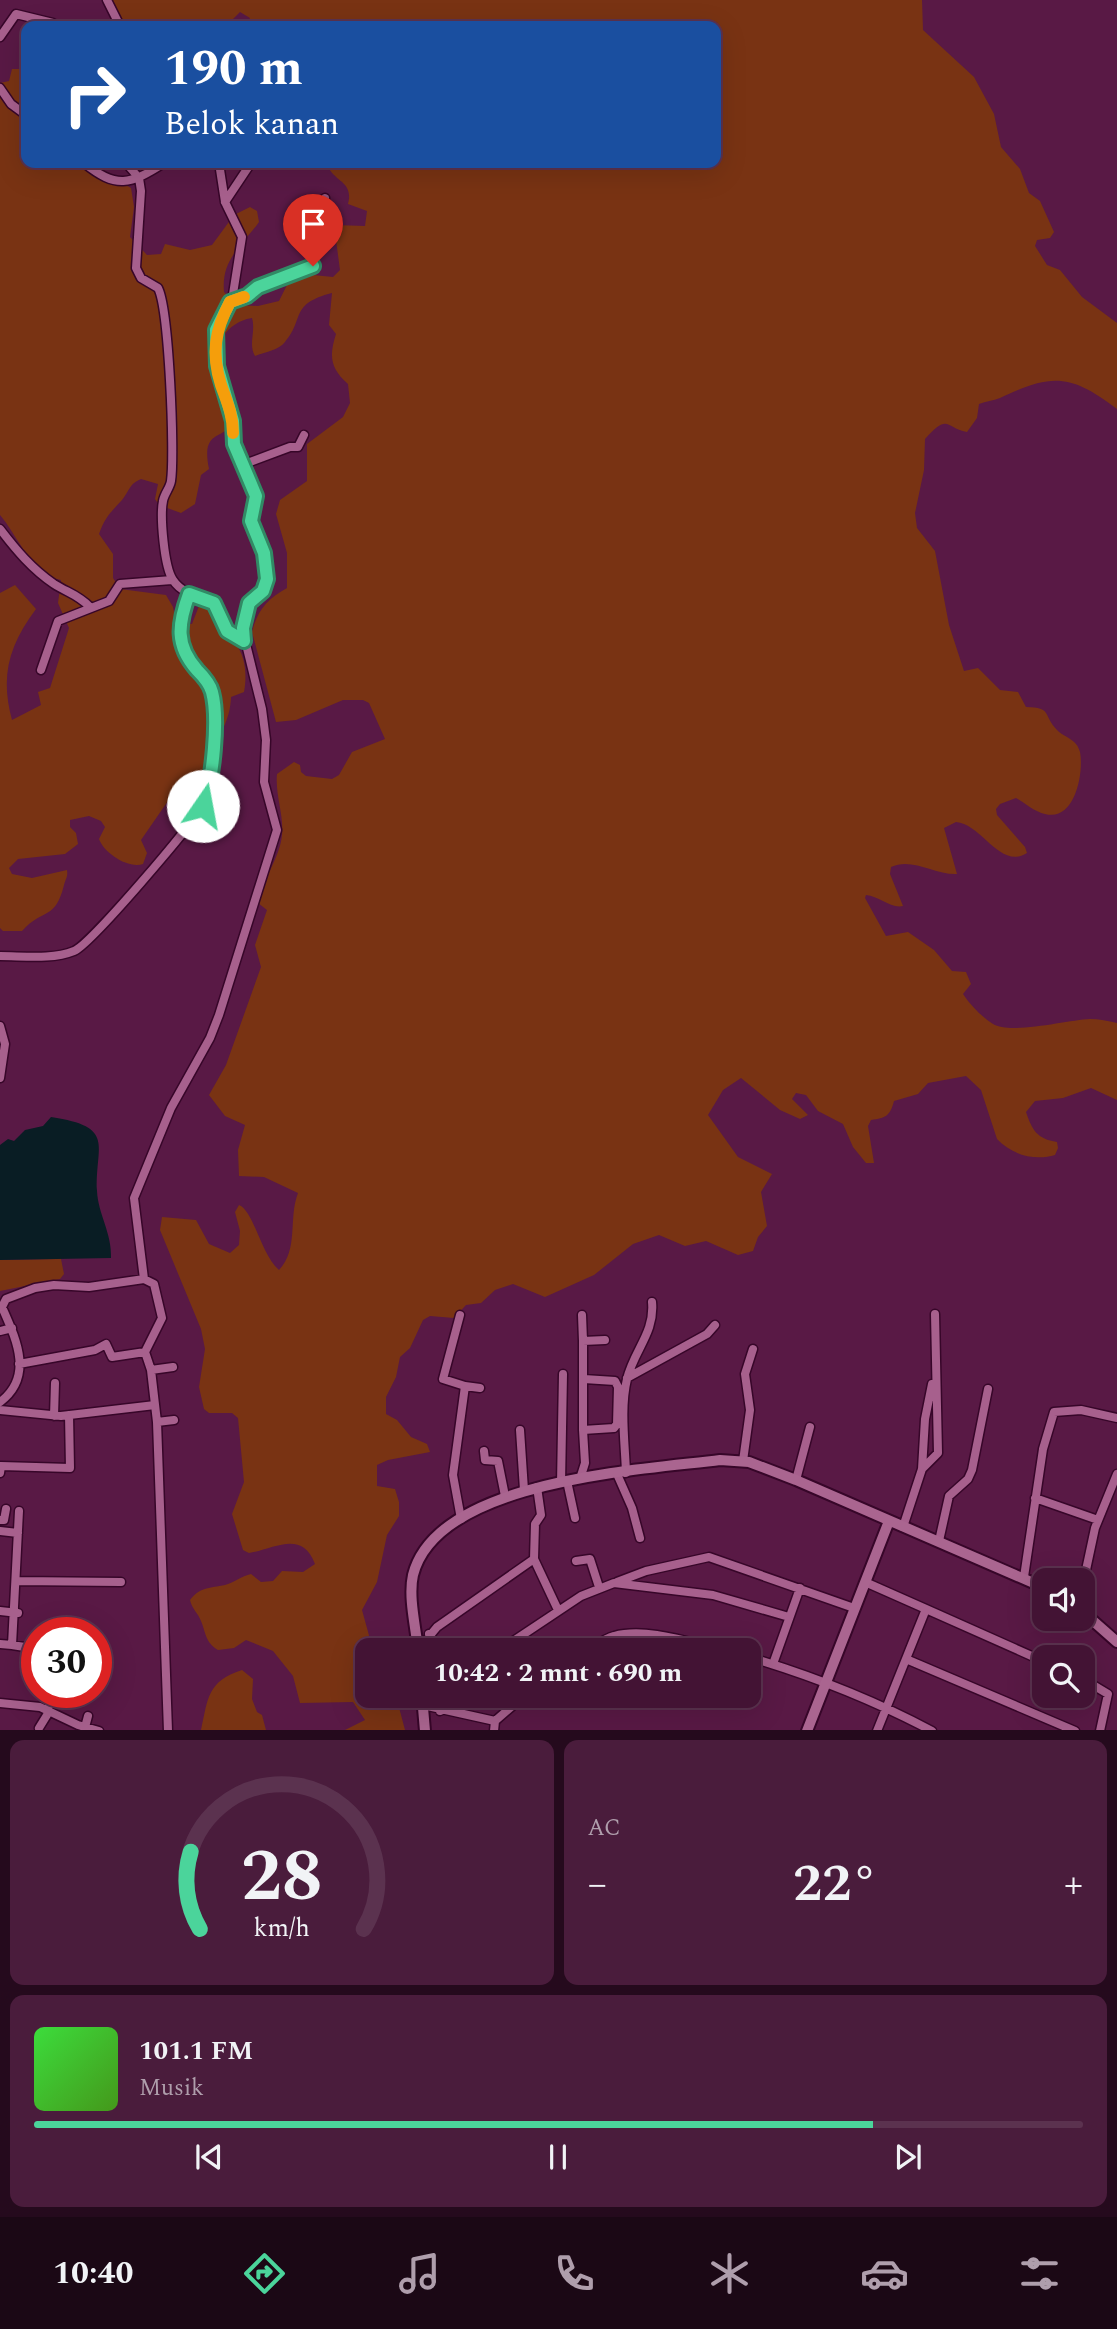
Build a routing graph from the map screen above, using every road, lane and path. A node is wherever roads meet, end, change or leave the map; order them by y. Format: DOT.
graph roads {
  1 [pos="107,0"];
  2 [pos="45,21"];
  3 [pos="118,21"];
  4 [pos="0,37"];
  5 [pos="0,88"];
  6 [pos="21,112"];
  7 [pos="91,168"];
  8 [pos="130,168"];
  9 [pos="156,168"];
  10 [pos="220,168"];
  11 [pos="248,168"];
  12 [pos="139,178"];
  13 [pos="325,198"];
  14 [pos="225,202"];
  15 [pos="230,302"];
  16 [pos="304,435"];
  17 [pos="242,465"];
  18 [pos="0,529"];
  19 [pos="172,580"];
  20 [pos="189,594"];
  21 [pos="90,607"];
  22 [pos="244,641"];
  23 [pos="41,670"];
  24 [pos="0,957"];
  25 [pos="0,1026"];
  26 [pos="2,1052"];
  27 [pos="0,1078"];
  28 [pos="144,1279"];
  29 [pos="652,1302"];
  30 [pos="935,1314"];
  31 [pos="460,1315"];
  32 [pos="582,1315"];
  33 [pos="715,1325"];
  34 [pos="12,1328"];
  35 [pos="0,1331"];
  36 [pos="605,1340"];
  37 [pos="583,1341"];
  38 [pos="752,1349"];
  39 [pos="145,1352"];
  40 [pos="19,1364"];
  41 [pos="173,1367"];
  42 [pos="151,1370"];
  43 [pos="934,1371"];
  44 [pos="563,1374"];
  45 [pos="628,1378"];
  46 [pos="584,1379"];
  47 [pos="55,1383"];
  48 [pos="469,1383"];
  49 [pos="480,1388"];
  50 [pos="988,1389"];
  51 [pos="0,1402"];
  52 [pos="155,1405"];
  53 [pos="0,1410"];
  54 [pos="69,1415"];
  55 [pos="54,1416"];
  56 [pos="1117,1418"];
  57 [pos="174,1420"];
  58 [pos="157,1422"];
  59 [pos="810,1427"];
  60 [pos="520,1430"];
  61 [pos="583,1430"];
  62 [pos="484,1451"];
  63 [pos="743,1461"];
  64 [pos="922,1469"];
  65 [pos="0,1473"];
  66 [pos="622,1473"];
  67 [pos="1117,1474"];
  68 [pos="580,1479"];
  69 [pos="796,1480"];
  70 [pos="564,1482"];
  71 [pos="537,1487"];
  72 [pos="524,1490"];
  73 [pos="505,1496"];
  74 [pos="1035,1498"];
  75 [pos="6,1509"];
  76 [pos="19,1511"];
  77 [pos="575,1518"];
  78 [pos="461,1519"];
  79 [pos="0,1520"];
  80 [pos="1098,1520"];
  81 [pos="889,1521"];
  82 [pos="903,1527"];
  83 [pos="0,1531"];
  84 [pos="18,1533"];
  85 [pos="640,1538"];
  86 [pos="939,1541"];
  87 [pos="534,1559"];
  88 [pos="576,1561"];
  89 [pos="1087,1568"];
  90 [pos="646,1571"];
  91 [pos="1024,1577"];
  92 [pos="16,1581"];
  93 [pos="1032,1581"];
  94 [pos="865,1582"];
  95 [pos="121,1583"];
  96 [pos="614,1583"];
  97 [pos="647,1586"];
  98 [pos="599,1587"];
  99 [pos="800,1588"];
  100 [pos="854,1608"];
  101 [pos="926,1609"];
  102 [pos="558,1610"];
  103 [pos="0,1611"];
  104 [pos="16,1613"];
  105 [pos="789,1617"];
  106 [pos="1095,1623"];
  107 [pos="429,1634"];
  108 [pos="417,1638"];
  109 [pos="426,1638"];
  110 [pos="430,1638"];
  111 [pos="517,1638"];
  112 [pos="611,1638"];
  113 [pos="671,1638"];
  114 [pos="1117,1642"];
  115 [pos="0,1644"];
  116 [pos="12,1645"];
  117 [pos="21,1646"];
  118 [pos="1032,1656"];
  119 [pos="906,1659"];
  120 [pos="761,1660"];
  121 [pos="773,1664"];
  122 [pos="827,1681"];
  123 [pos="1095,1686"];
  124 [pos="0,1703"];
  125 [pos="886,1706"];
  126 [pos="423,1708"];
  127 [pos="435,1708"];
  128 [pos="440,1708"];
  129 [pos="510,1708"];
  130 [pos="48,1709"];
  131 [pos="440,1711"];
  132 [pos="88,1716"];
  133 [pos="495,1721"];
  134 [pos="39,1728"];
  135 [pos="84,1729"];
  136 [pos="168,1730"];
  137 [pos="425,1730"];
  138 [pos="494,1730"];
  139 [pos="807,1730"];
  140 [pos="877,1730"];
  141 [pos="930,1730"];
  142 [pos="1073,1730"];
  143 [pos="1100,1730"];
  1 -- 3 [label="street"];
  2 -- 4 [label="street"];
  5 -- 6 [label="street"];
  7 -- 12 [label="street"];
  8 -- 12 [label="street"];
  9 -- 12 [label="street"];
  10 -- 14 [label="street"];
  11 -- 14 [label="street"];
  12 -- 19 [label="street"];
  13 -- 15 [label="street"];
  14 -- 15 [label="street"];
  15 -- 17 [label="street"];
  16 -- 17 [label="street"];
  17 -- 22 [label="street"];
  18 -- 21 [label="street"];
  19 -- 20 [label="street"];
  19 -- 21 [label="street"];
  20 -- 22 [label="street"];
  20 -- 24 [label="street"];
  21 -- 23 [label="street"];
  22 -- 28 [label="street"];
  25 -- 26 [label="street"];
  26 -- 27 [label="street"];
  28 -- 34 [label="street"];
  28 -- 39 [label="street"];
  29 -- 45 [label="street"];
  30 -- 43 [label="street"];
  31 -- 48 [label="street"];
  32 -- 37 [label="street"];
  33 -- 45 [label="street"];
  34 -- 35 [label="street"];
  34 -- 40 [label="street"];
  36 -- 37 [label="street"];
  37 -- 46 [label="street"];
  38 -- 63 [label="street"];
  39 -- 40 [label="street"];
  39 -- 42 [label="street"];
  40 -- 51 [label="street"];
  41 -- 42 [label="street"];
  42 -- 52 [label="street"];
  43 -- 64 [label="street"];
  43 -- 64 [label="street"];
  44 -- 70 [label="street"];
  45 -- 66 [label="street"];
  46 -- 61 [label="street"];
  46 -- 61 [label="street"];
  47 -- 55 [label="street"];
  48 -- 49 [label="street"];
  48 -- 78 [label="street"];
  50 -- 86 [label="street"];
  52 -- 54 [label="street"];
  52 -- 58 [label="street"];
  53 -- 55 [label="street"];
  54 -- 55 [label="street"];
  54 -- 65 [label="street"];
  56 -- 74 [label="street"];
  57 -- 58 [label="street"];
  58 -- 136 [label="street"];
  59 -- 69 [label="street"];
  60 -- 72 [label="street"];
  61 -- 68 [label="street"];
  62 -- 73 [label="street"];
  63 -- 66 [label="main road"];
  63 -- 69 [label="main road"];
  64 -- 82 [label="street"];
  66 -- 68 [label="main road"];
  66 -- 85 [label="street"];
  67 -- 80 [label="street"];
  68 -- 70 [label="main road"];
  69 -- 81 [label="main road"];
  70 -- 71 [label="main road"];
  70 -- 77 [label="street"];
  71 -- 72 [label="main road"];
  71 -- 87 [label="street"];
  72 -- 73 [label="main road"];
  73 -- 78 [label="main road"];
  74 -- 80 [label="street"];
  74 -- 91 [label="street"];
  75 -- 79 [label="street"];
  76 -- 84 [label="street"];
  78 -- 108 [label="main road"];
  80 -- 89 [label="street"];
  81 -- 82 [label="main road"];
  81 -- 94 [label="main road"];
  82 -- 86 [label="main road"];
  83 -- 84 [label="street"];
  84 -- 92 [label="street"];
  86 -- 91 [label="main road"];
  87 -- 102 [label="street"];
  87 -- 107 [label="street"];
  88 -- 98 [label="street"];
  90 -- 96 [label="street"];
  90 -- 97 [label="street"];
  90 -- 99 [label="street"];
  91 -- 93 [label="main road"];
  92 -- 95 [label="street"];
  92 -- 104 [label="street"];
  94 -- 100 [label="main road"];
  94 -- 101 [label="street"];
  96 -- 97 [label="street"];
  96 -- 98 [label="street"];
  97 -- 105 [label="street"];
  98 -- 102 [label="street"];
  99 -- 100 [label="street"];
  99 -- 105 [label="street"];
  100 -- 122 [label="main road"];
  101 -- 118 [label="street"];
  101 -- 119 [label="street"];
  102 -- 111 [label="street"];
  103 -- 104 [label="street"];
  104 -- 116 [label="street"];
  105 -- 121 [label="street"];
  106 -- 114 [label="main road"];
  107 -- 109 [label="street"];
  107 -- 110 [label="street"];
  112 -- 113 [label="street"];
  115 -- 116 [label="street"];
  116 -- 117 [label="street"];
  119 -- 125 [label="street"];
  119 -- 142 [label="street"];
  120 -- 121 [label="street"];
  121 -- 122 [label="street"];
  122 -- 125 [label="street"];
  122 -- 139 [label="main road"];
  123 -- 143 [label="street"];
  124 -- 130 [label="street"];
  125 -- 140 [label="street"];
  125 -- 141 [label="street"];
  126 -- 137 [label="main road"];
  127 -- 131 [label="street"];
  128 -- 131 [label="street"];
  129 -- 133 [label="street"];
  130 -- 134 [label="street"];
  130 -- 135 [label="street"];
  131 -- 133 [label="street"];
  132 -- 135 [label="street"];
  133 -- 138 [label="street"];
}
